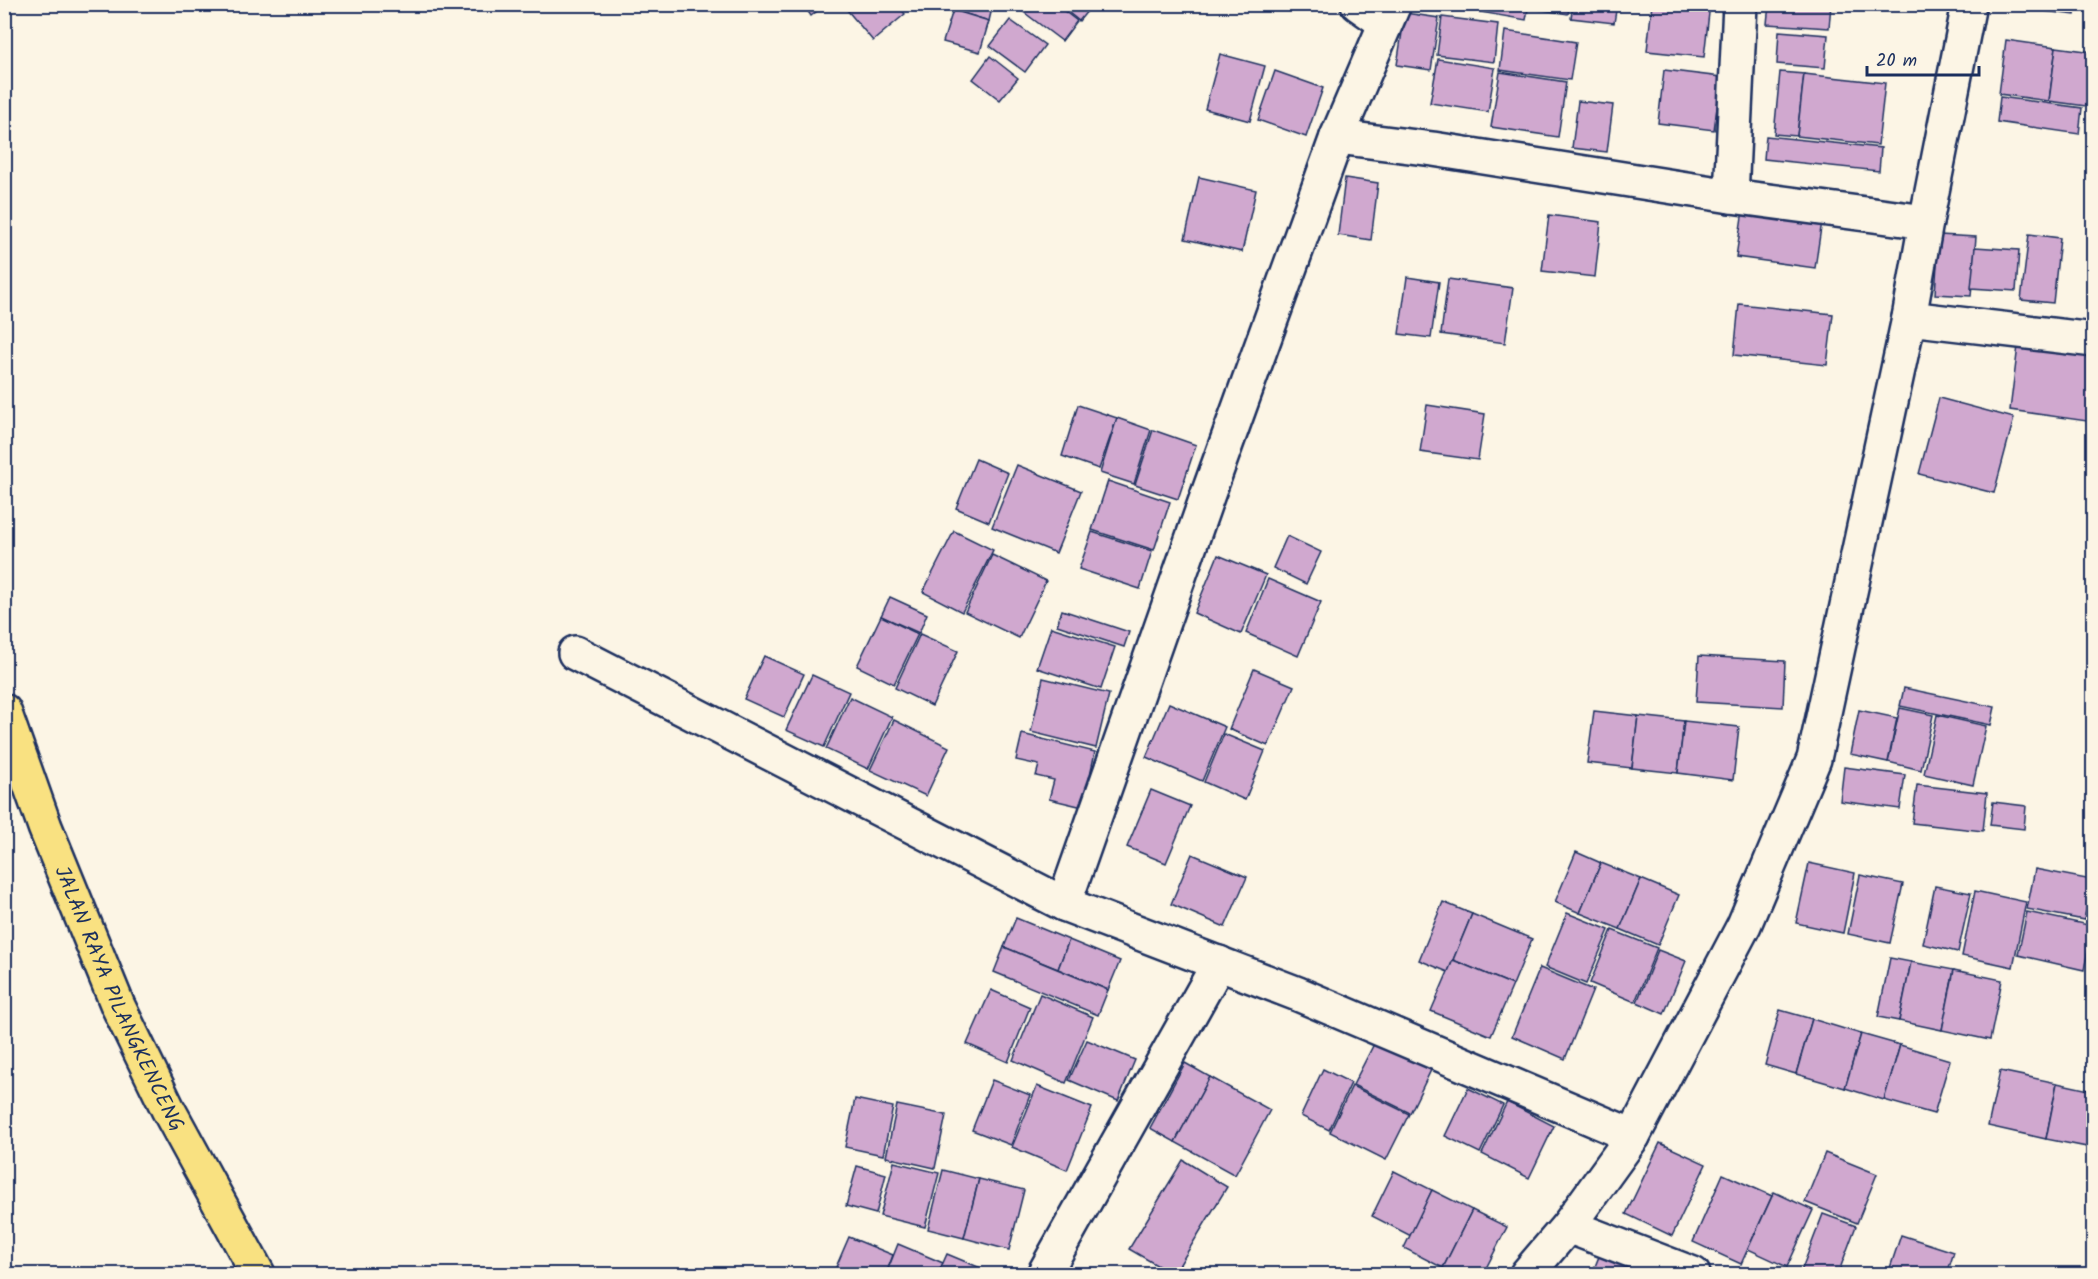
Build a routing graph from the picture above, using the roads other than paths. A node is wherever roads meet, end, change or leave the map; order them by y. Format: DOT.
graph roads {
  1 [pos="1358,4"];
  2 [pos="1740,4"];
  3 [pos="1965,5"];
  4 [pos="1390,14"];
  5 [pos="1337,138"];
  6 [pos="1731,196"];
  7 [pos="1926,222"];
  8 [pos="1908,318"];
  9 [pos="2094,340"];
  10 [pos="575,653"];
  11 [pos="4,711"];
  12 [pos="1064,904"];
  13 [pos="1219,963"];
  14 [pos="1633,1136"];
  15 [pos="1568,1226"];
  16 [pos="258,1275"];
  17 [pos="1044,1275"];
  18 [pos="1527,1275"];
  19 [pos="1693,1275"];
  1 -- 4 [label="street"];
  2 -- 6 [label="street"];
  3 -- 7 [label="street"];
  4 -- 5 [label="street"];
  5 -- 6 [label="street"];
  5 -- 12 [label="street"];
  6 -- 7 [label="street"];
  7 -- 8 [label="street"];
  8 -- 9 [label="street"];
  8 -- 14 [label="street"];
  10 -- 12 [label="street"];
  11 -- 16 [label="main road, JALAN RAYA PILANGKENCENG"];
  12 -- 13 [label="street"];
  13 -- 14 [label="street"];
  13 -- 17 [label="street"];
  14 -- 15 [label="street"];
  15 -- 18 [label="street"];
  15 -- 19 [label="street"];
}
